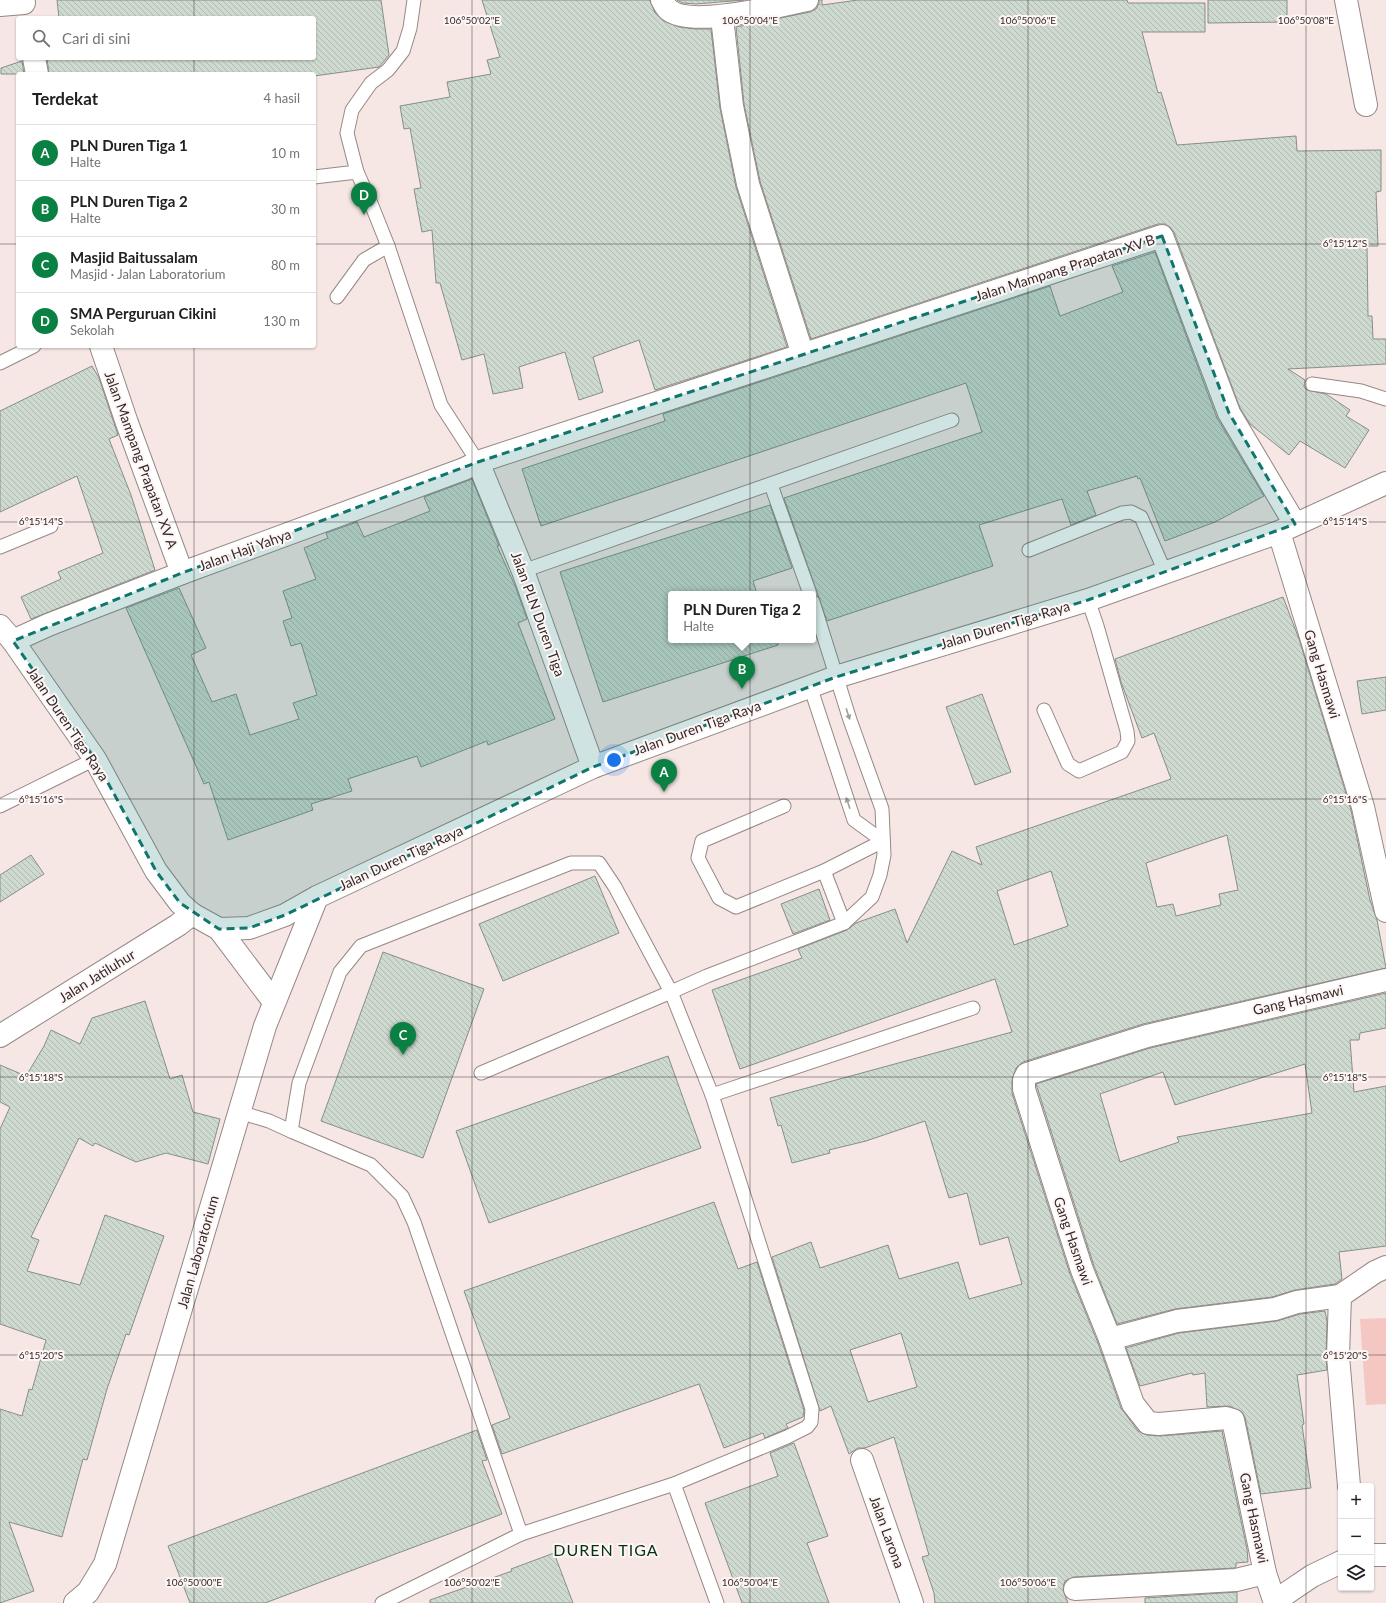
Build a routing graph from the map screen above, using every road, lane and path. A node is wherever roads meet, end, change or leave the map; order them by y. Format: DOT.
graph roads {
  1 [pos="414,0"];
  2 [pos="662,0"];
  3 [pos="807,0"];
  4 [pos="1346,0"];
  5 [pos="0,5"];
  6 [pos="25,7"];
  7 [pos="722,17"];
  8 [pos="34,60"];
  9 [pos="37,72"];
  10 [pos="1366,105"];
  11 [pos="357,172"];
  12 [pos="316,177"];
  13 [pos="388,246"];
  14 [pos="337,297"];
  15 [pos="30,348"];
  16 [pos="102,348"];
  17 [pos="803,355"];
  18 [pos="0,364"];
  19 [pos="1312,384"];
  20 [pos="1386,398"];
  21 [pos="952,420"];
  22 [pos="478,462"];
  23 [pos="1386,483"];
  24 [pos="771,485"];
  25 [pos="51,526"];
  26 [pos="1287,528"];
  27 [pos="0,547"];
  28 [pos="1029,550"];
  29 [pos="523,571"];
  30 [pos="1165,572"];
  31 [pos="182,573"];
  32 [pos="809,591"];
  33 [pos="1088,600"];
  34 [pos="816,612"];
  35 [pos="6,634"];
  36 [pos="836,677"];
  37 [pos="810,686"];
  38 [pos="1044,710"];
  39 [pos="95,759"];
  40 [pos="593,767"];
  41 [pos="0,806"];
  42 [pos="784,806"];
  43 [pos="883,841"];
  44 [pos="824,871"];
  45 [pos="317,897"];
  46 [pos="1386,910"];
  47 [pos="192,914"];
  48 [pos="844,923"];
  49 [pos="219,929"];
  50 [pos="1386,980"];
  51 [pos="671,992"];
  52 [pos="274,1002"];
  53 [pos="973,1008"];
  54 [pos="0,1036"];
  55 [pos="481,1073"];
  56 [pos="712,1095"];
  57 [pos="239,1112"];
  58 [pos="291,1131"];
  59 [pos="1386,1267"];
  60 [pos="1340,1296"];
  61 [pos="1110,1339"];
  62 [pos="862,1460"];
  63 [pos="1349,1483"];
  64 [pos="674,1484"];
  65 [pos="521,1534"];
  66 [pos="1374,1555"];
  67 [pos="1386,1555"];
  68 [pos="1338,1563"];
  69 [pos="1265,1573"];
  70 [pos="1075,1588"];
  71 [pos="86,1599"];
  72 [pos="385,1602"];
  73 [pos="1275,1602"];
  74 [pos="717,1603"];
  75 [pos="912,1603"];
  1 -- 11 [label="lane"];
  2 -- 7 [label="street"];
  3 -- 7 [label="street"];
  4 -- 10 [label="street"];
  5 -- 6 [label="street"];
  7 -- 17 [label="street"];
  8 -- 9 [label="street"];
  11 -- 12 [label="lane"];
  11 -- 13 [label="lane"];
  13 -- 14 [label="lane"];
  13 -- 22 [label="lane"];
  15 -- 18 [label="lane"];
  16 -- 31 [label="street, Jalan Mampang Prapatan XV A"];
  17 -- 22 [label="street, Jalan Haji Yahya"];
  17 -- 26 [label="street, Jalan Mampang Prapatan XV B"];
  19 -- 20 [label="lane"];
  21 -- 24 [label="lane"];
  22 -- 29 [label="street, Jalan PLN Duren Tiga"];
  22 -- 31 [label="street, Jalan Haji Yahya"];
  23 -- 26 [label="street, Jalan Duren Tiga Raya"];
  24 -- 29 [label="lane"];
  24 -- 32 [label="lane"];
  25 -- 27 [label="lane"];
  26 -- 30 [label="street, Jalan Duren Tiga Raya"];
  26 -- 46 [label="street, Gang Hasmawi"];
  28 -- 30 [label="lane"];
  29 -- 40 [label="street, Jalan PLN Duren Tiga"];
  30 -- 33 [label="street, Jalan Duren Tiga Raya"];
  31 -- 35 [label="street, Jalan Haji Yahya"];
  33 -- 36 [label="street, Jalan Duren Tiga Raya"];
  33 -- 38 [label="lane"];
  34 -- 36 [label="lane"];
  35 -- 39 [label="street, Jalan Duren Tiga Raya"];
  36 -- 37 [label="street, Jalan Duren Tiga Raya"];
  36 -- 43 [label="lane, one-way"];
  37 -- 40 [label="street, Jalan Duren Tiga Raya"];
  43 -- 37 [label="lane, one-way"];
  39 -- 41 [label="lane"];
  39 -- 47 [label="street, Jalan Duren Tiga Raya"];
  40 -- 45 [label="street, Jalan Duren Tiga Raya"];
  42 -- 44 [label="lane"];
  43 -- 44 [label="lane"];
  43 -- 48 [label="lane"];
  44 -- 48 [label="lane"];
  45 -- 49 [label="street, Jalan Duren Tiga Raya"];
  45 -- 52 [label="street, Jalan Laboratorium"];
  47 -- 49 [label="street, Jalan Duren Tiga Raya"];
  47 -- 54 [label="street, Jalan Jatiluhur"];
  48 -- 51 [label="lane"];
  49 -- 52 [label="street"];
  50 -- 61 [label="street, Gang Hasmawi"];
  51 -- 55 [label="lane"];
  51 -- 56 [label="lane"];
  51 -- 58 [label="lane"];
  52 -- 57 [label="street, Jalan Laboratorium"];
  53 -- 56 [label="lane"];
  56 -- 64 [label="lane"];
  57 -- 58 [label="lane"];
  57 -- 71 [label="street, Jalan Laboratorium"];
  58 -- 65 [label="lane"];
  59 -- 60 [label="street"];
  60 -- 61 [label="street"];
  60 -- 63 [label="street"];
  61 -- 69 [label="street, Gang Hasmawi"];
  62 -- 75 [label="street, Jalan Larona"];
  64 -- 65 [label="lane"];
  64 -- 74 [label="lane"];
  65 -- 72 [label="lane"];
  66 -- 67 [label="street"];
  68 -- 73 [label="street, Gang Hasmawi"];
  69 -- 70 [label="street"];
  69 -- 73 [label="street, Gang Hasmawi"];
}
